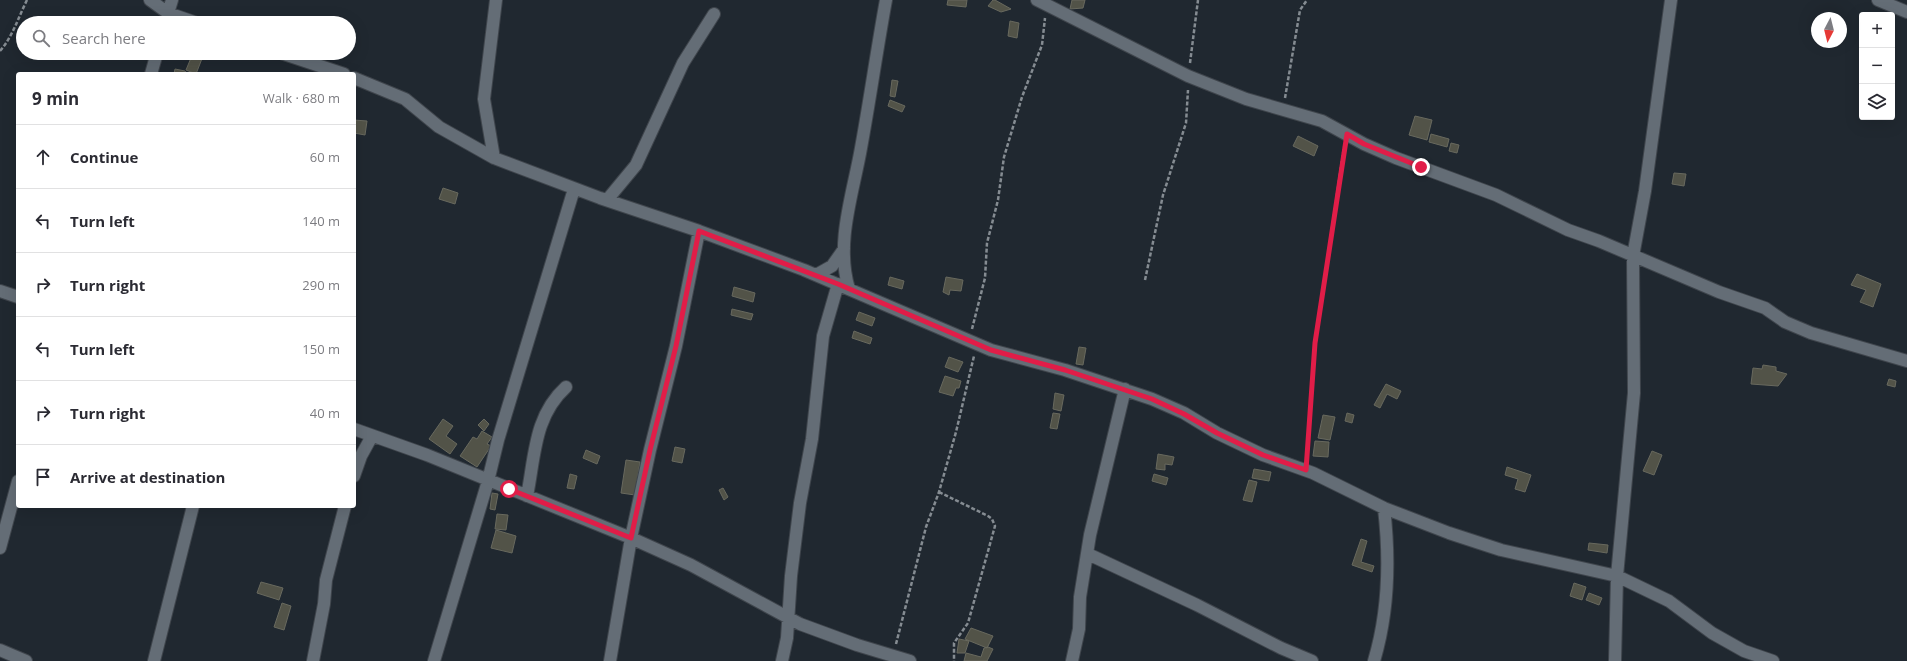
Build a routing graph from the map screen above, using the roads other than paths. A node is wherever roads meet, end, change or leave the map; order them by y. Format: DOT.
graph roads {
  1 [pos="150,0"];
  2 [pos="172,0"];
  3 [pos="496,0"];
  4 [pos="886,0"];
  5 [pos="1671,0"];
  6 [pos="1878,0"];
  7 [pos="1042,3"];
  8 [pos="1907,12"];
  9 [pos="714,14"];
  10 [pos="164,16"];
  11 [pos="167,16"];
  12 [pos="155,60"];
  13 [pos="295,60"];
  14 [pos="312,69"];
  15 [pos="152,72"];
  16 [pos="331,72"];
  17 [pos="356,79"];
  18 [pos="494,158"];
  19 [pos="574,188"];
  20 [pos="607,200"];
  21 [pos="699,231"];
  22 [pos="844,248"];
  23 [pos="1633,256"];
  24 [pos="816,275"];
  25 [pos="838,284"];
  26 [pos="849,290"];
  27 [pos="0,291"];
  28 [pos="16,296"];
  29 [pos="1907,361"];
  30 [pos="566,387"];
  31 [pos="1125,389"];
  32 [pos="356,430"];
  33 [pos="372,436"];
  34 [pos="356,470"];
  35 [pos="488,481"];
  36 [pos="16,488"];
  37 [pos="527,496"];
  38 [pos="192,508"];
  39 [pos="344,508"];
  40 [pos="1384,508"];
  41 [pos="631,538"];
  42 [pos="0,548"];
  43 [pos="1088,554"];
  44 [pos="1617,576"];
  45 [pos="789,618"];
  46 [pos="0,650"];
  47 [pos="26,661"];
  48 [pos="154,661"];
  49 [pos="313,661"];
  50 [pos="434,661"];
  51 [pos="610,661"];
  52 [pos="782,661"];
  53 [pos="910,661"];
  54 [pos="1072,661"];
  55 [pos="1312,661"];
  56 [pos="1374,661"];
  57 [pos="1615,661"];
  58 [pos="1773,661"];
  1 -- 10 [label="street"];
  2 -- 11 [label="street"];
  3 -- 18 [label="street"];
  4 -- 22 [label="street"];
  5 -- 23 [label="street"];
  6 -- 8 [label="street"];
  7 -- 23 [label="street"];
  9 -- 20 [label="street"];
  12 -- 15 [label="street"];
  13 -- 14 [label="street"];
  14 -- 16 [label="street"];
  17 -- 18 [label="street"];
  18 -- 19 [label="street"];
  19 -- 20 [label="street"];
  19 -- 35 [label="street"];
  20 -- 21 [label="street"];
  21 -- 24 [label="street"];
  21 -- 41 [label="street"];
  22 -- 24 [label="street"];
  22 -- 26 [label="street"];
  23 -- 29 [label="street"];
  23 -- 44 [label="street"];
  24 -- 25 [label="street"];
  25 -- 26 [label="street"];
  25 -- 45 [label="street"];
  26 -- 31 [label="street"];
  27 -- 28 [label="street"];
  30 -- 37 [label="street"];
  31 -- 40 [label="street"];
  31 -- 43 [label="street"];
  32 -- 33 [label="street"];
  33 -- 34 [label="street"];
  33 -- 35 [label="street"];
  35 -- 37 [label="street"];
  35 -- 50 [label="street"];
  36 -- 42 [label="street"];
  37 -- 41 [label="street"];
  38 -- 48 [label="street"];
  39 -- 49 [label="street"];
  40 -- 44 [label="street"];
  40 -- 56 [label="street"];
  41 -- 45 [label="street"];
  41 -- 51 [label="street"];
  43 -- 54 [label="street"];
  43 -- 55 [label="street"];
  44 -- 57 [label="street"];
  44 -- 58 [label="street"];
  45 -- 52 [label="street"];
  45 -- 53 [label="street"];
  46 -- 47 [label="street"];
}
